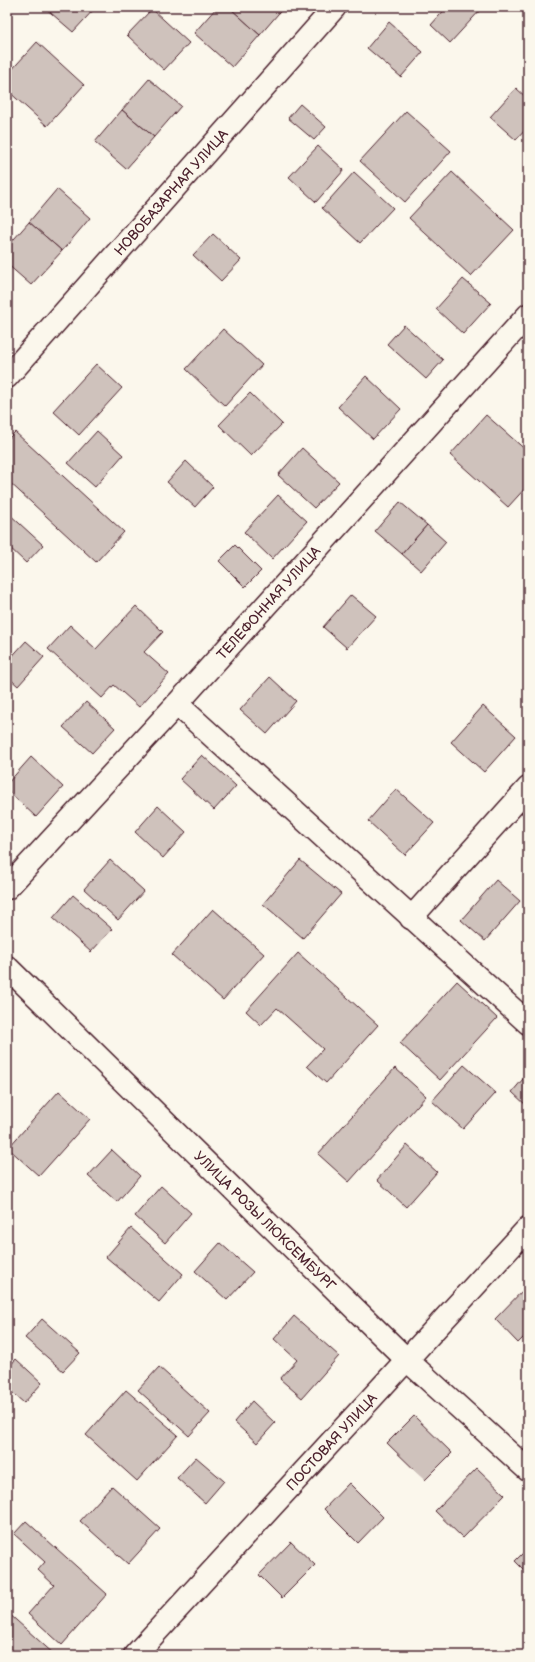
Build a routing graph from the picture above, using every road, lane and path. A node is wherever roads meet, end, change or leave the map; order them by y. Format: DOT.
graph roads {
  1 [pos="335,7"];
  2 [pos="528,315"];
  3 [pos="7,377"];
  4 [pos="177,704"];
  5 [pos="528,788"];
  6 [pos="7,888"];
  7 [pos="411,918"];
  8 [pos="7,967"];
  9 [pos="528,1023"];
  10 [pos="528,1228"];
  11 [pos="408,1360"];
  12 [pos="528,1470"];
  13 [pos="135,1655"];
  1 -- 3 [label="street, НОВОБАЗАРНАЯ УЛИЦА"];
  2 -- 4 [label="street, ТЕЛЕФОННАЯ УЛИЦА"];
  4 -- 6 [label="street, ТЕЛЕФОННАЯ УЛИЦА"];
  4 -- 7 [label="street"];
  5 -- 7 [label="street"];
  7 -- 9 [label="street"];
  8 -- 11 [label="street, УЛИЦА РОЗЫ ЛЮКСЕМБУРГ"];
  10 -- 11 [label="street, ПОСТОВАЯ УЛИЦА"];
  11 -- 12 [label="street, УЛИЦА РОЗЫ ЛЮКСЕМБУРГ"];
  11 -- 13 [label="street, ПОСТОВАЯ УЛИЦА"];
}
